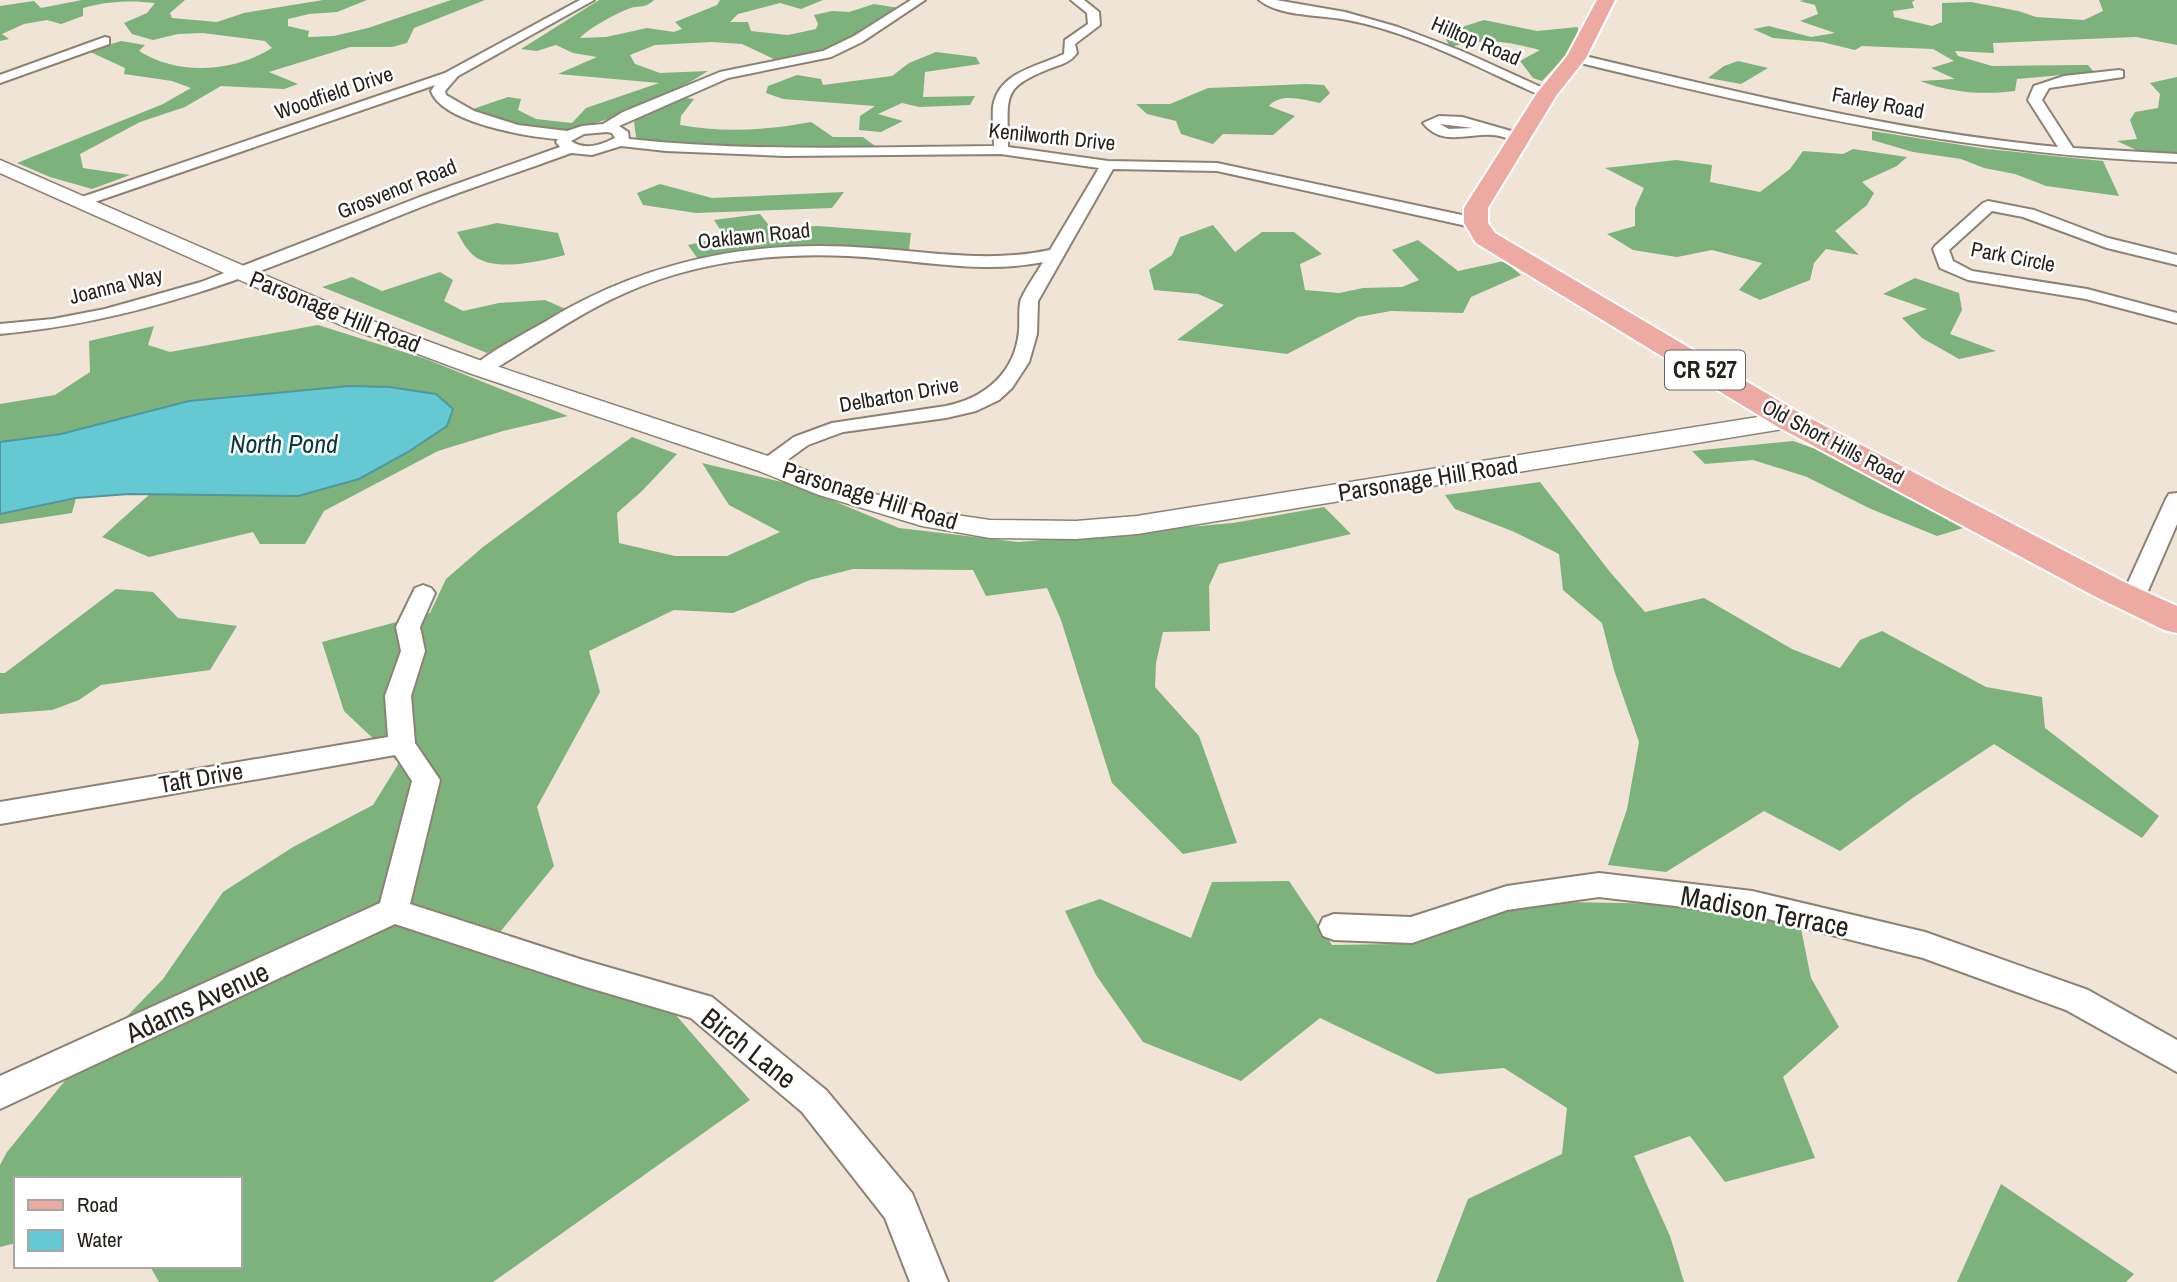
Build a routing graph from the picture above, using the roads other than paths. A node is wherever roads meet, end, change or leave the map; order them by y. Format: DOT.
graph roads {
  1 [pos="588,0"];
  2 [pos="919,0"];
  3 [pos="1077,0"];
  4 [pos="1265,0"];
  5 [pos="1606,0"];
  6 [pos="105,41"];
  7 [pos="1576,58"];
  8 [pos="453,74"];
  9 [pos="2119,74"];
  10 [pos="0,79"];
  11 [pos="1547,93"];
  12 [pos="440,97"];
  13 [pos="380,99"];
  14 [pos="606,128"];
  15 [pos="1489,131"];
  16 [pos="1520,138"];
  17 [pos="569,142"];
  18 [pos="619,142"];
  19 [pos="1001,150"];
  20 [pos="2069,153"];
  21 [pos="2177,158"];
  22 [pos="1108,165"];
  23 [pos="0,166"];
  24 [pos="84,201"];
  25 [pos="1476,223"];
  26 [pos="1057,254"];
  27 [pos="2177,260"];
  28 [pos="993,263"];
  29 [pos="241,274"];
  30 [pos="1029,301"];
  31 [pos="2177,318"];
  32 [pos="0,329"];
  33 [pos="481,369"];
  34 [pos="1788,420"];
  35 [pos="768,465"];
  36 [pos="2177,499"];
  37 [pos="423,593"];
  38 [pos="2132,600"];
  39 [pos="2177,621"];
  40 [pos="402,744"];
  41 [pos="0,813"];
  42 [pos="393,911"];
  43 [pos="1334,927"];
  44 [pos="2177,1057"];
  45 [pos="0,1093"];
  46 [pos="929,1282"];
  1 -- 8 [label="street, Woodfield Drive"];
  2 -- 14 [label="street"];
  3 -- 19 [label="street"];
  4 -- 11 [label="street, Hilltop Road"];
  5 -- 7 [label="main road"];
  6 -- 10 [label="street"];
  7 -- 11 [label="main road"];
  7 -- 20 [label="street, Farley Road"];
  8 -- 12 [label="street"];
  8 -- 13 [label="street, Woodfield Drive"];
  9 -- 20 [label="street"];
  11 -- 16 [label="main road"];
  12 -- 13 [label="street"];
  12 -- 17 [label="street"];
  13 -- 24 [label="street, Woodfield Drive"];
  14 -- 17 [label="street"];
  14 -- 18 [label="street"];
  15 -- 16 [label="street"];
  16 -- 25 [label="main road"];
  17 -- 18 [label="street, Kenilworth Drive"];
  17 -- 29 [label="street, Grosvenor Road"];
  18 -- 19 [label="street, Kenilworth Drive"];
  19 -- 22 [label="street, Kenilworth Drive"];
  20 -- 21 [label="street, Farley Road"];
  22 -- 25 [label="street, Kenilworth Drive"];
  22 -- 26 [label="street, Delbarton Drive"];
  23 -- 24 [label="street, Parsonage Hill Road"];
  24 -- 29 [label="street, Parsonage Hill Road"];
  25 -- 34 [label="main road, Old Short Hills Road / CR 527"];
  26 -- 28 [label="street, Oaklawn Road"];
  26 -- 30 [label="street, Delbarton Drive"];
  27 -- 31 [label="street, Park Circle"];
  28 -- 30 [label="street"];
  28 -- 33 [label="street, Oaklawn Road"];
  29 -- 32 [label="street, Joanna Way"];
  29 -- 33 [label="street, Parsonage Hill Road"];
  30 -- 35 [label="street, Delbarton Drive"];
  33 -- 35 [label="street, Parsonage Hill Road"];
  34 -- 35 [label="street, Parsonage Hill Road"];
  34 -- 38 [label="main road, Old Short Hills Road / CR 527"];
  36 -- 38 [label="street"];
  37 -- 40 [label="street"];
  38 -- 39 [label="main road, Old Short Hills Road / CR 527"];
  40 -- 41 [label="street, Taft Drive"];
  40 -- 42 [label="street"];
  42 -- 45 [label="street, Adams Avenue"];
  42 -- 46 [label="street, Birch Lane"];
  43 -- 44 [label="street, Madison Terrace"];
}
